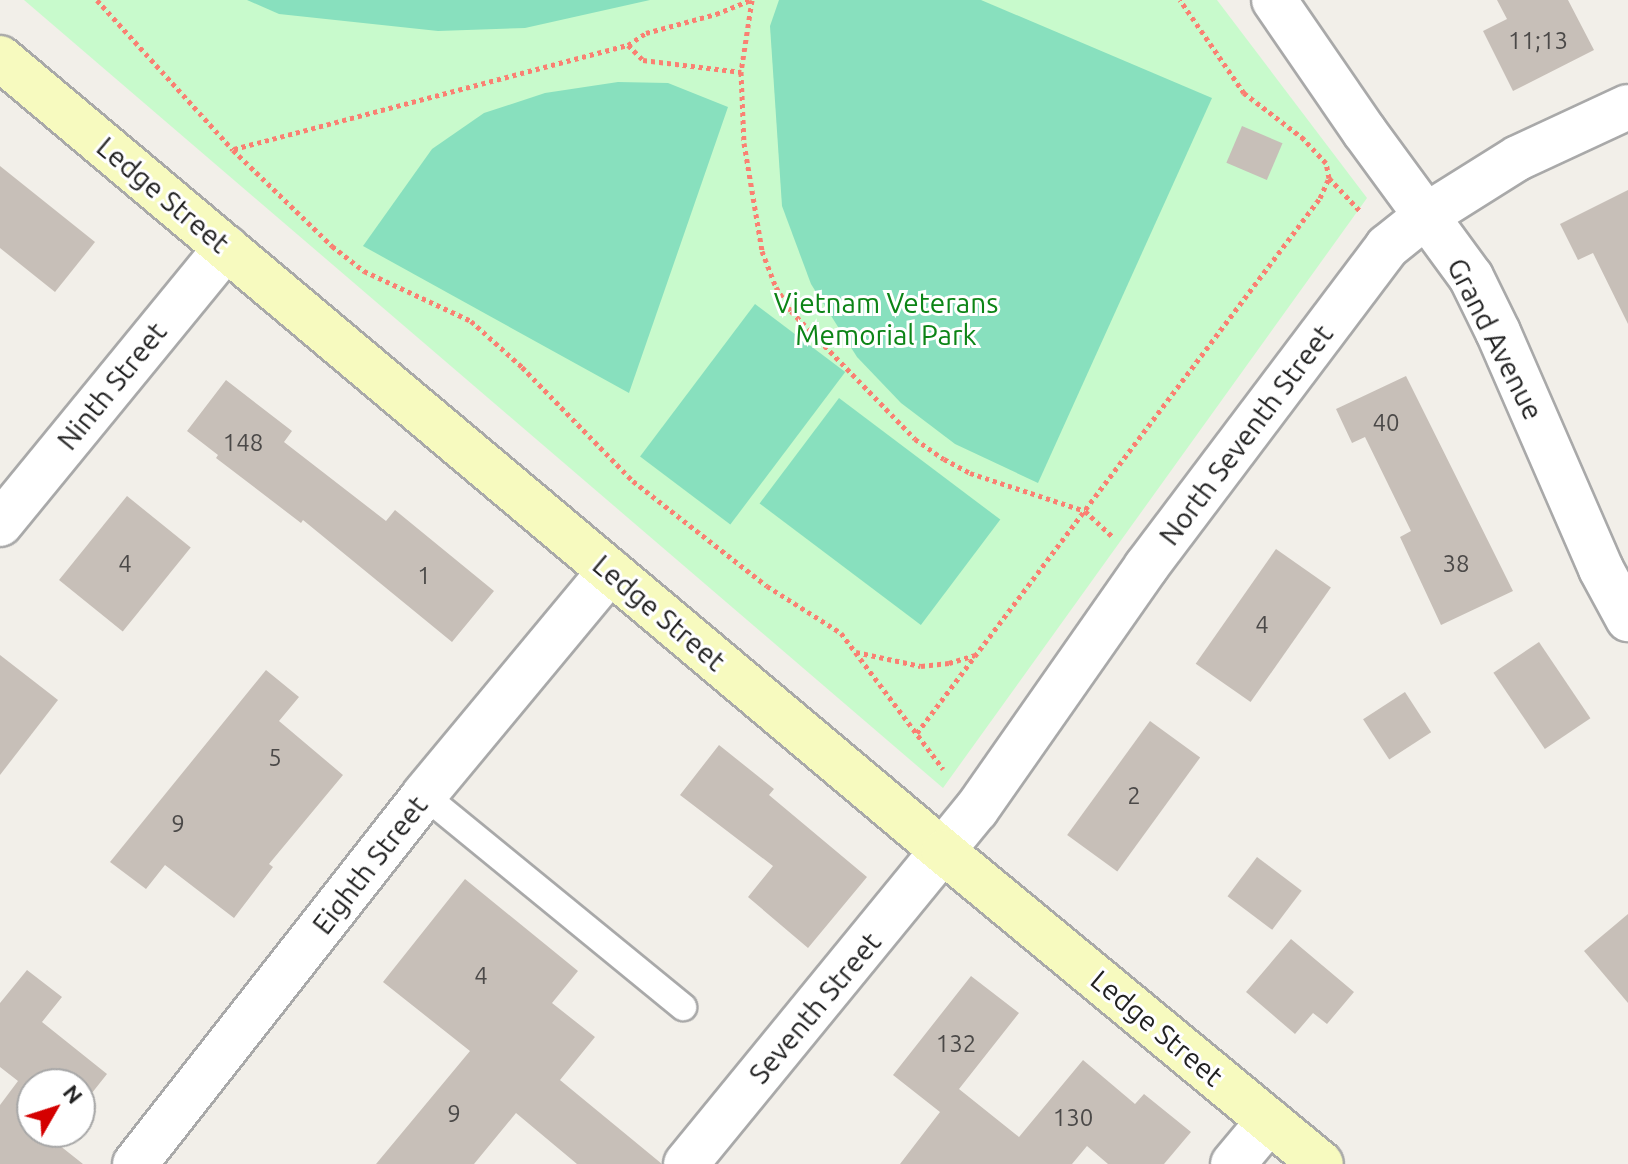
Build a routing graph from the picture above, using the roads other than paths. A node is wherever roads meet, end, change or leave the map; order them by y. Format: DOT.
graph roads {
  1 [pos="1274,0"];
  2 [pos="0,58"];
  3 [pos="1628,107"];
  4 [pos="1427,215"];
  5 [pos="226,248"];
  6 [pos="0,524"];
  7 [pos="610,571"];
  8 [pos="1628,619"];
  9 [pos="424,795"];
  10 [pos="944,852"];
  11 [pos="683,1007"];
  12 [pos="1269,1121"];
  13 [pos="135,1164"];
  14 [pos="686,1164"];
  15 [pos="1233,1164"];
  16 [pos="1321,1164"];
  1 -- 4 [label="street, Grand Avenue"];
  2 -- 5 [label="street, Ledge Street"];
  3 -- 4 [label="street, North Seventh Street"];
  4 -- 8 [label="street, Grand Avenue"];
  4 -- 10 [label="street, North Seventh Street"];
  5 -- 6 [label="street, Ninth Street"];
  5 -- 7 [label="street, Ledge Street"];
  7 -- 9 [label="street, Eighth Street"];
  7 -- 10 [label="street, Ledge Street"];
  9 -- 11 [label="lane"];
  9 -- 13 [label="street, Eighth Street"];
  10 -- 12 [label="street, Ledge Street"];
  10 -- 14 [label="street, Seventh Street"];
  12 -- 15 [label="street"];
  12 -- 16 [label="street, Ledge Street"];
}
